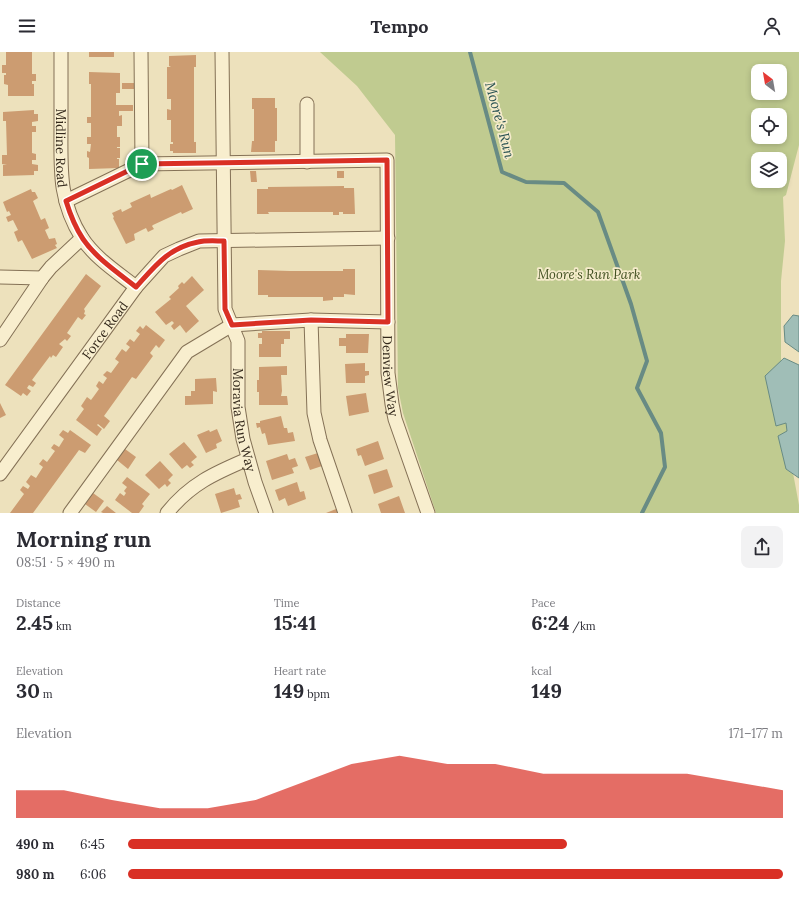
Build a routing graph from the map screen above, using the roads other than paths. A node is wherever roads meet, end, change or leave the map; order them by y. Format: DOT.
graph roads {
  1 [pos="61,52"];
  2 [pos="141,52"];
  3 [pos="222,52"];
  4 [pos="307,104"];
  5 [pos="307,162"];
  6 [pos="223,163"];
  7 [pos="142,164"];
  8 [pos="66,201"];
  9 [pos="82,238"];
  10 [pos="388,238"];
  11 [pos="224,241"];
  12 [pos="0,277"];
  13 [pos="42,278"];
  14 [pos="136,287"];
  15 [pos="311,320"];
  16 [pos="388,322"];
  17 [pos="232,325"];
  18 [pos="0,340"];
  19 [pos="248,459"];
  20 [pos="0,474"];
  21 [pos="174,510"];
  22 [pos="70,513"];
  23 [pos="266,513"];
  24 [pos="345,513"];
  25 [pos="428,513"];
  1 -- 8 [label="street, Midline Road"];
  2 -- 7 [label="street"];
  3 -- 6 [label="street, Moravia Run Way"];
  4 -- 5 [label="street"];
  5 -- 6 [label="street"];
  5 -- 10 [label="street, Denview Way"];
  6 -- 7 [label="street"];
  6 -- 11 [label="street, Moravia Run Way"];
  7 -- 8 [label="street"];
  8 -- 9 [label="street, Midline Road"];
  9 -- 13 [label="street"];
  9 -- 14 [label="street, Midline Road"];
  10 -- 11 [label="street, Force Road"];
  10 -- 16 [label="street, Denview Way"];
  11 -- 14 [label="street, Force Road"];
  11 -- 17 [label="street, Moravia Run Way"];
  12 -- 13 [label="street"];
  13 -- 18 [label="street"];
  14 -- 20 [label="street, Force Road"];
  15 -- 16 [label="street"];
  15 -- 17 [label="street"];
  15 -- 24 [label="street"];
  16 -- 25 [label="street, Denview Way"];
  17 -- 19 [label="street, Moravia Run Way"];
  17 -- 22 [label="street"];
  19 -- 21 [label="street"];
  19 -- 23 [label="street, Moravia Run Way"];
}
